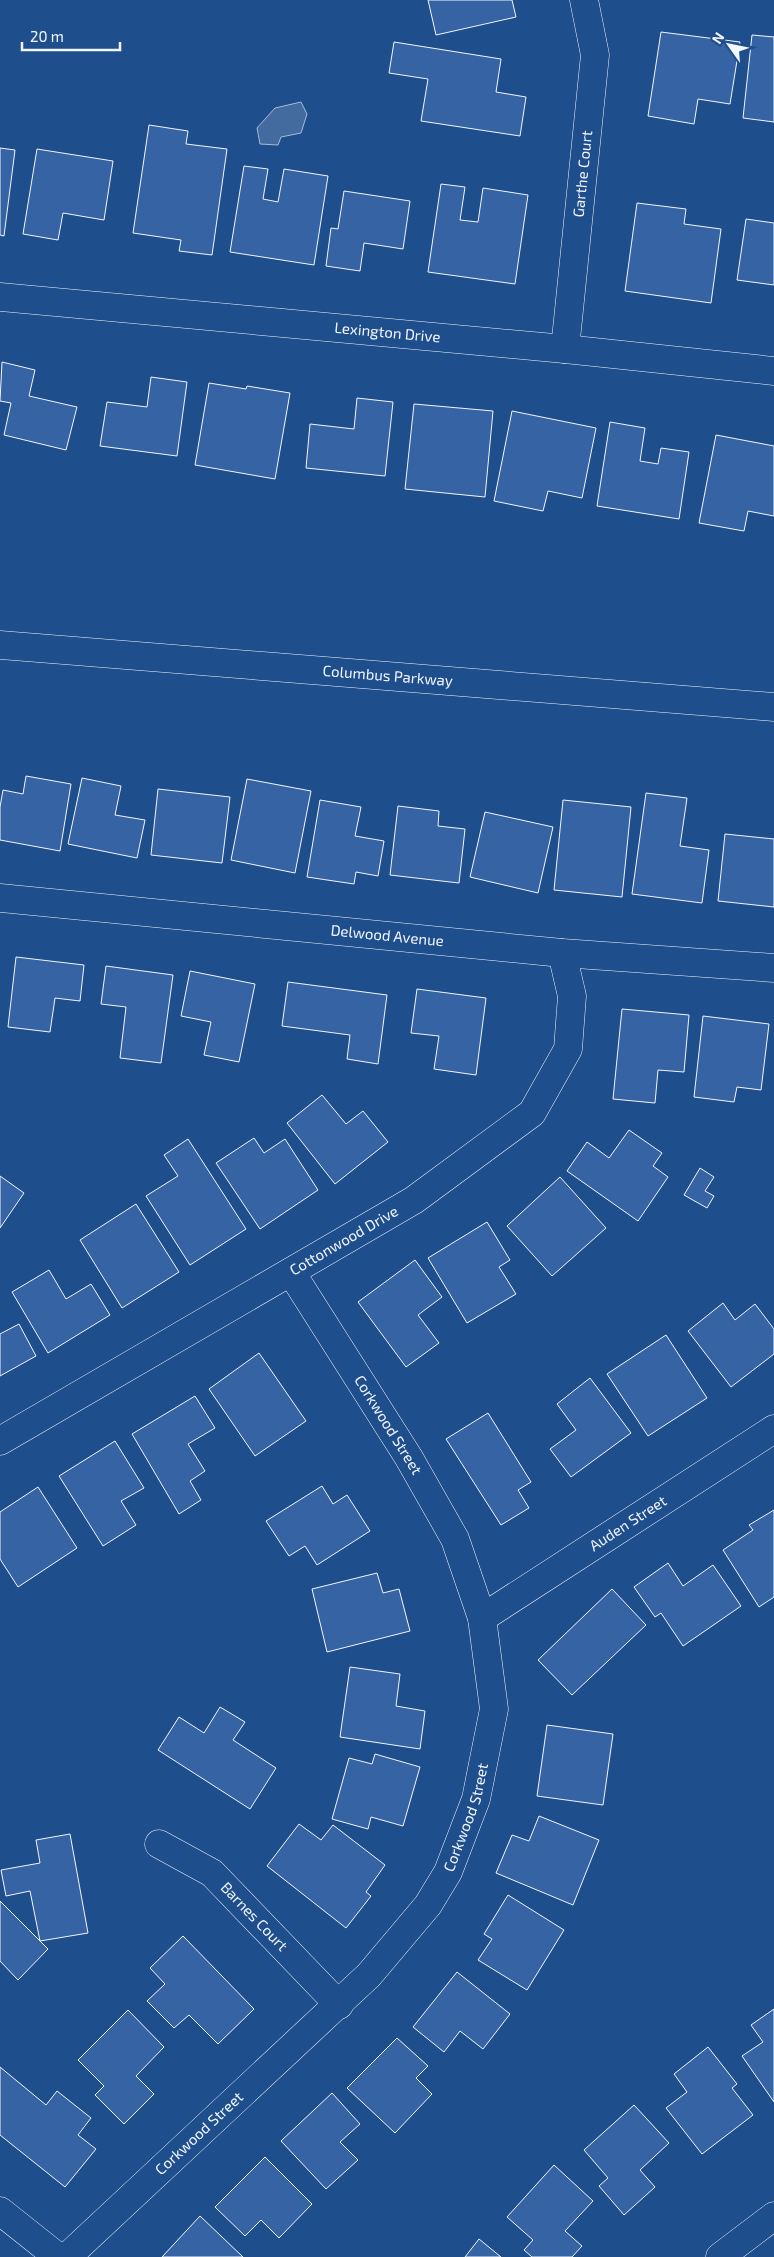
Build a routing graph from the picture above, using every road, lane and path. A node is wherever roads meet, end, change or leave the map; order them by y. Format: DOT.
graph roads {
  1 [pos="584,0"];
  2 [pos="0,297"];
  3 [pos="565,349"];
  4 [pos="774,371"];
  5 [pos="0,645"];
  6 [pos="774,707"];
  7 [pos="0,898"];
  8 [pos="562,953"];
  9 [pos="774,968"];
  10 [pos="290,1272"];
  11 [pos="774,1429"];
  12 [pos="0,1441"];
  13 [pos="482,1618"];
  14 [pos="159,1844"];
  15 [pos="339,2005"];
  16 [pos="0,2211"];
  17 [pos="774,2216"];
  18 [pos="58,2257"];
  19 [pos="67,2257"];
  20 [pos="720,2257"];
  1 -- 3 [label="street, Garthe Court"];
  2 -- 3 [label="street, Lexington Drive"];
  3 -- 4 [label="street, Lexington Drive"];
  5 -- 6 [label="street, Columbus Parkway"];
  7 -- 8 [label="street, Delwood Avenue"];
  8 -- 9 [label="street, Delwood Avenue"];
  8 -- 10 [label="street, Cottonwood Drive"];
  10 -- 12 [label="street, Cottonwood Drive"];
  10 -- 13 [label="street, Corkwood Street"];
  11 -- 13 [label="street, Auden Street"];
  13 -- 15 [label="street, Corkwood Street"];
  14 -- 15 [label="street, Barnes Court"];
  15 -- 19 [label="street, Corkwood Street"];
  16 -- 18 [label="street"];
  17 -- 20 [label="street"];
}
